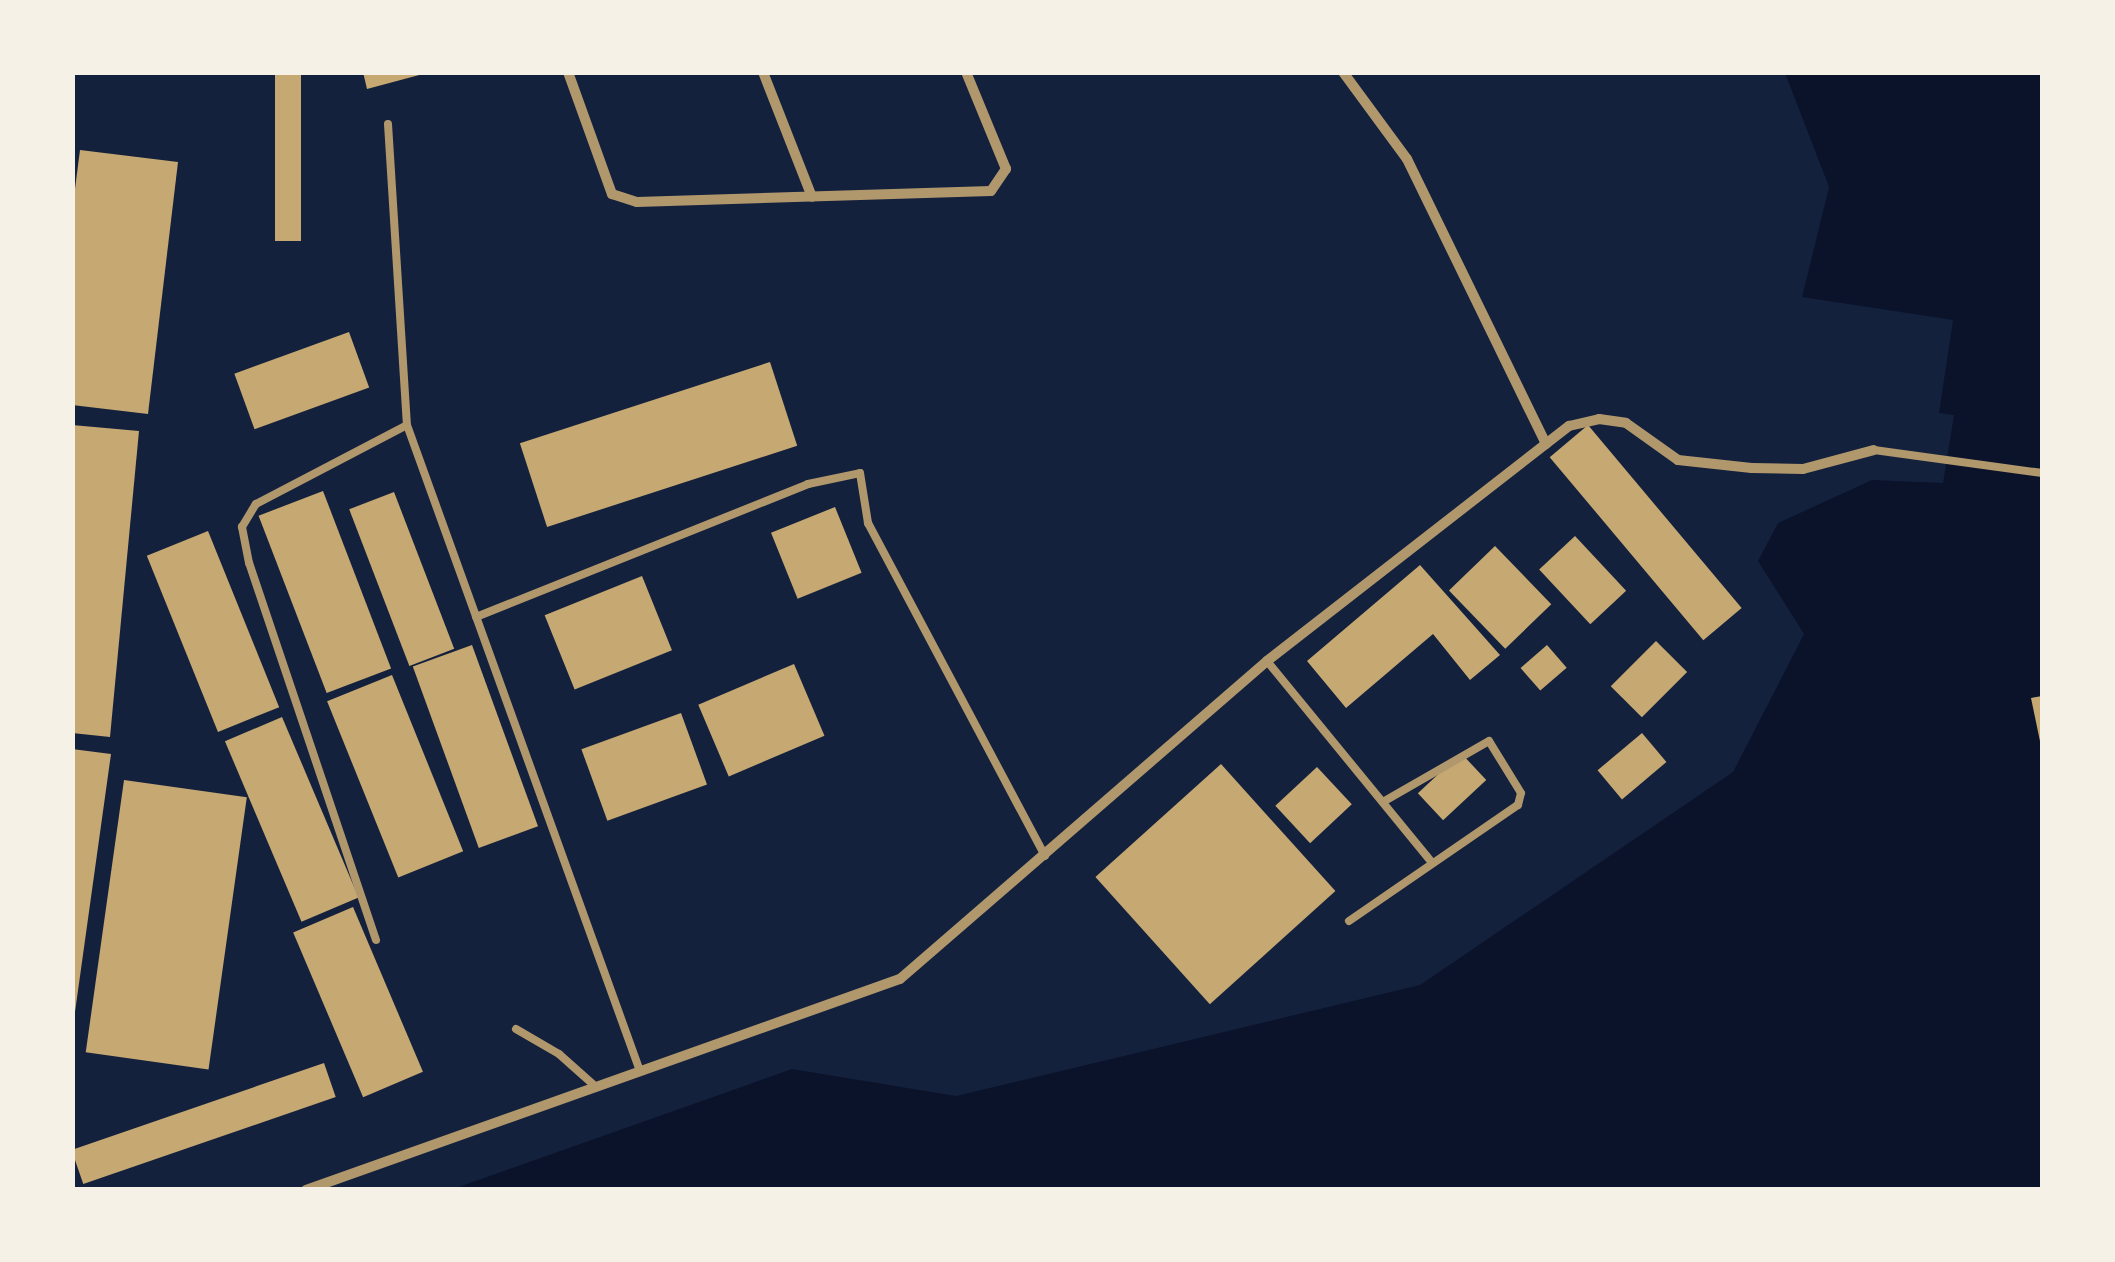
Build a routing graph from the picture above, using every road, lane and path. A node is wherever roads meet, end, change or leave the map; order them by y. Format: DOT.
graph roads {
  1 [pos="568,72"];
  2 [pos="763,72"];
  3 [pos="966,72"];
  4 [pos="1343,72"];
  5 [pos="388,124"];
  6 [pos="812,196"];
  7 [pos="407,424"];
  8 [pos="1546,444"];
  9 [pos="1874,450"];
  10 [pos="2042,473"];
  11 [pos="476,616"];
  12 [pos="1267,661"];
  13 [pos="1383,802"];
  14 [pos="1046,856"];
  15 [pos="1430,860"];
  16 [pos="1349,922"];
  17 [pos="376,940"];
  18 [pos="516,1028"];
  19 [pos="640,1071"];
  20 [pos="596,1087"];
  21 [pos="306,1190"];
  1 -- 6 [label="street"];
  2 -- 6 [label="street"];
  3 -- 6 [label="street"];
  4 -- 8 [label="street"];
  5 -- 7 [label="lane"];
  7 -- 11 [label="lane"];
  7 -- 17 [label="lane"];
  8 -- 9 [label="street"];
  8 -- 12 [label="street"];
  9 -- 10 [label="lane"];
  11 -- 14 [label="lane"];
  11 -- 19 [label="lane"];
  12 -- 13 [label="lane"];
  12 -- 14 [label="street"];
  13 -- 15 [label="lane"];
  13 -- 15 [label="lane"];
  14 -- 19 [label="street"];
  15 -- 16 [label="lane"];
  18 -- 20 [label="lane"];
  19 -- 20 [label="street"];
  20 -- 21 [label="street"];
}
